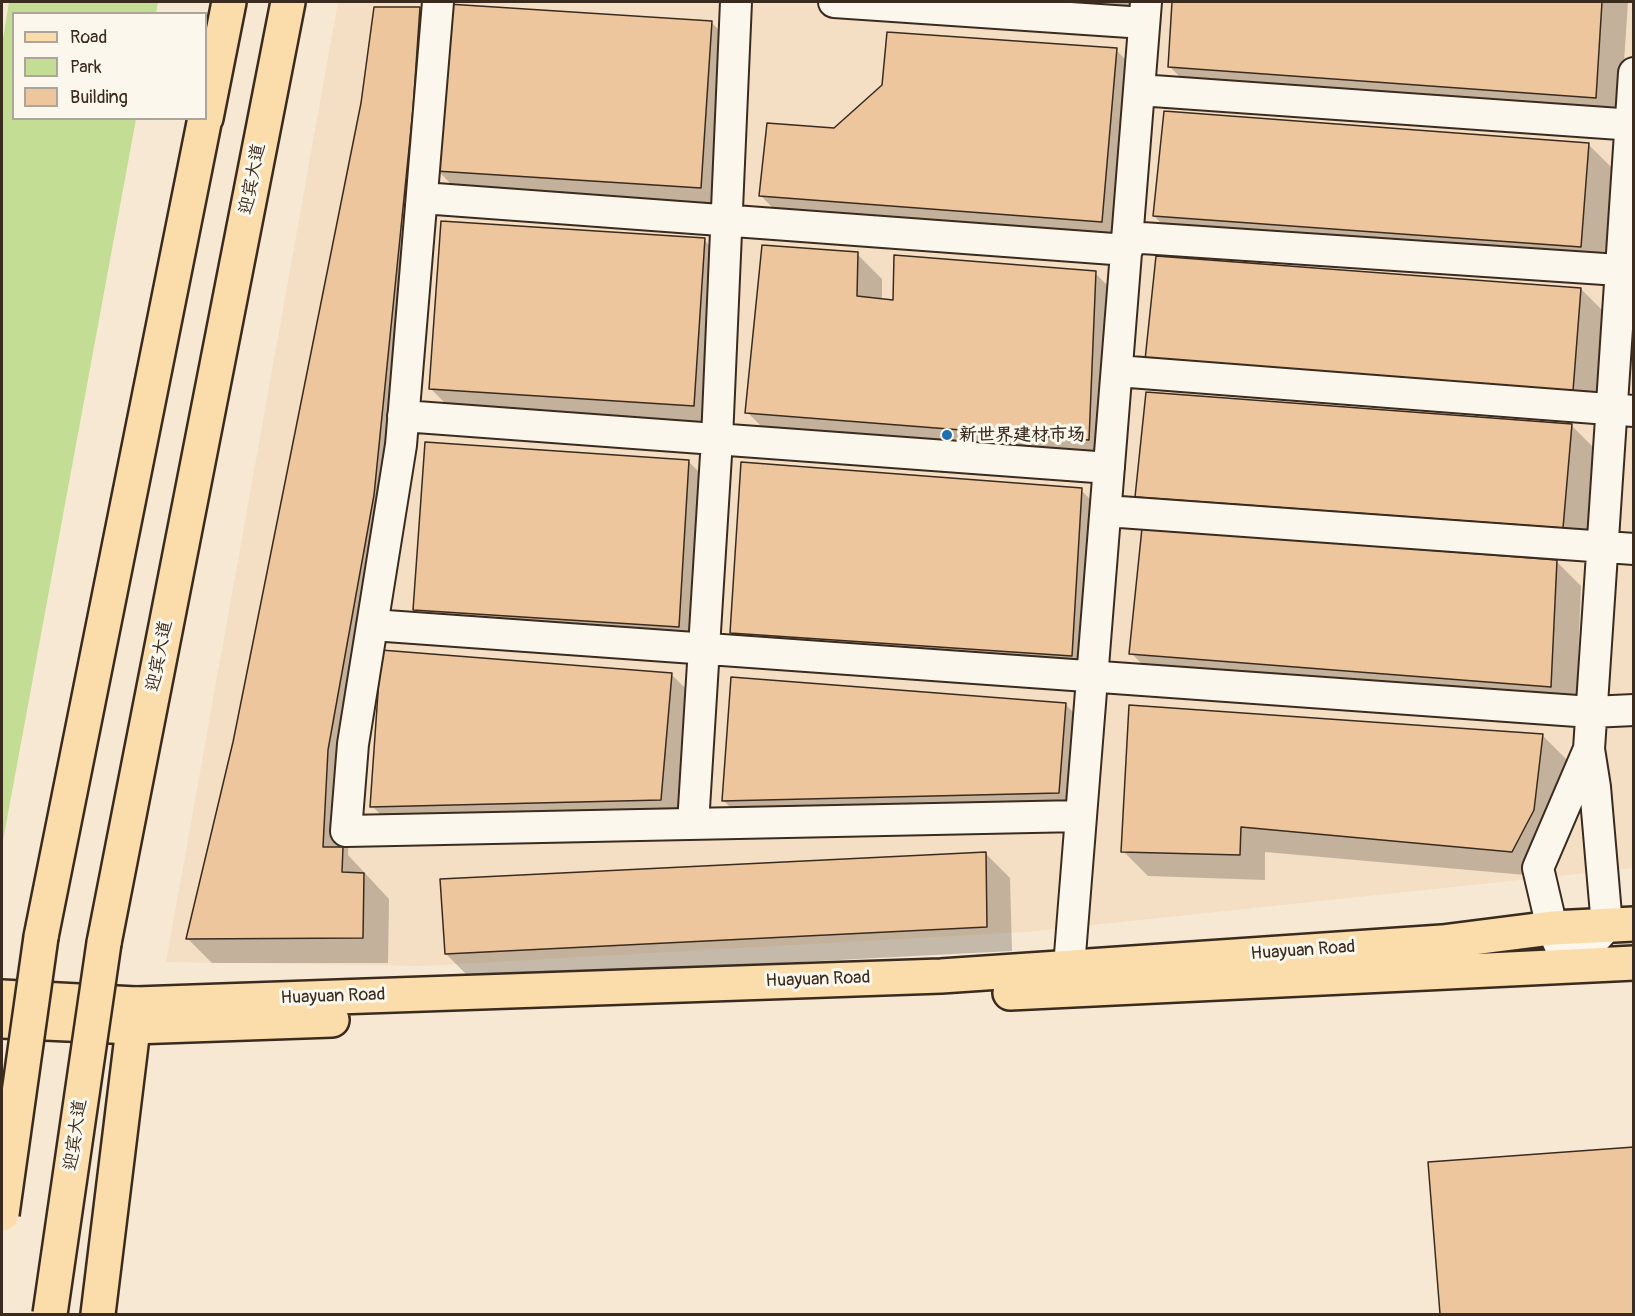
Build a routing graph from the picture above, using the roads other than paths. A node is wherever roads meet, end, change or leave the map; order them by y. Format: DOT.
graph roads {
  1 [pos="229,2"];
  2 [pos="288,2"];
  3 [pos="438,2"];
  4 [pos="736,2"];
  5 [pos="834,2"];
  6 [pos="1145,12"];
  7 [pos="1634,73"];
  8 [pos="1139,90"];
  9 [pos="207,113"];
  10 [pos="206,120"];
  11 [pos="1632,125"];
  12 [pos="422,198"];
  13 [pos="728,221"];
  14 [pos="1127,243"];
  15 [pos="1627,271"];
  16 [pos="1117,371"];
  17 [pos="1622,410"];
  18 [pos="404,416"];
  19 [pos="717,439"];
  20 [pos="1109,468"];
  21 [pos="1106,511"];
  22 [pos="1602,547"];
  23 [pos="1634,549"];
  24 [pos="372,625"];
  25 [pos="706,651"];
  26 [pos="1092,678"];
  27 [pos="1634,710"];
  28 [pos="1591,712"];
  29 [pos="1589,749"];
  30 [pos="1081,816"];
  31 [pos="693,824"];
  32 [pos="1620,925"];
  33 [pos="1552,927"];
  34 [pos="1634,963"];
  35 [pos="1069,967"];
  36 [pos="1569,967"];
  37 [pos="2,997"];
  38 [pos="135,1015"];
  39 [pos="2,1021"];
  40 [pos="2,1214"];
  41 [pos="50,1314"];
  42 [pos="98,1314"];
  1 -- 9 [label="main road"];
  2 -- 41 [label="main road, 迎宾大道, bridge"];
  3 -- 12 [label="lane"];
  4 -- 13 [label="lane"];
  5 -- 6 [label="lane"];
  6 -- 8 [label="lane"];
  7 -- 11 [label="lane"];
  8 -- 11 [label="lane"];
  8 -- 14 [label="lane"];
  10 -- 40 [label="main road, bridge"];
  11 -- 15 [label="lane"];
  12 -- 13 [label="lane"];
  12 -- 18 [label="lane"];
  13 -- 14 [label="lane"];
  13 -- 19 [label="lane"];
  14 -- 15 [label="lane"];
  14 -- 16 [label="lane"];
  15 -- 17 [label="lane"];
  16 -- 17 [label="lane"];
  16 -- 20 [label="lane"];
  17 -- 22 [label="lane"];
  18 -- 19 [label="lane"];
  18 -- 24 [label="lane"];
  19 -- 20 [label="lane"];
  19 -- 25 [label="lane"];
  20 -- 21 [label="lane"];
  21 -- 22 [label="lane"];
  21 -- 26 [label="lane"];
  22 -- 23 [label="lane"];
  22 -- 28 [label="lane"];
  24 -- 25 [label="lane"];
  24 -- 31 [label="lane"];
  25 -- 26 [label="lane"];
  25 -- 31 [label="lane"];
  26 -- 28 [label="lane"];
  26 -- 30 [label="lane"];
  27 -- 28 [label="lane"];
  28 -- 29 [label="lane"];
  29 -- 32 [label="lane"];
  29 -- 33 [label="lane"];
  30 -- 31 [label="lane"];
  30 -- 35 [label="lane"];
  32 -- 33 [label="main road, Huayuan Road"];
  32 -- 36 [label="lane"];
  33 -- 35 [label="main road, Huayuan Road"];
  33 -- 36 [label="lane"];
  34 -- 36 [label="main road, Huayuan Road"];
  35 -- 38 [label="main road, Huayuan Road"];
  36 -- 38 [label="main road, Huayuan Road"];
  37 -- 38 [label="main road, Huayuan Road"];
  38 -- 39 [label="main road, Huayuan Road"];
  38 -- 42 [label="main road"];
}
